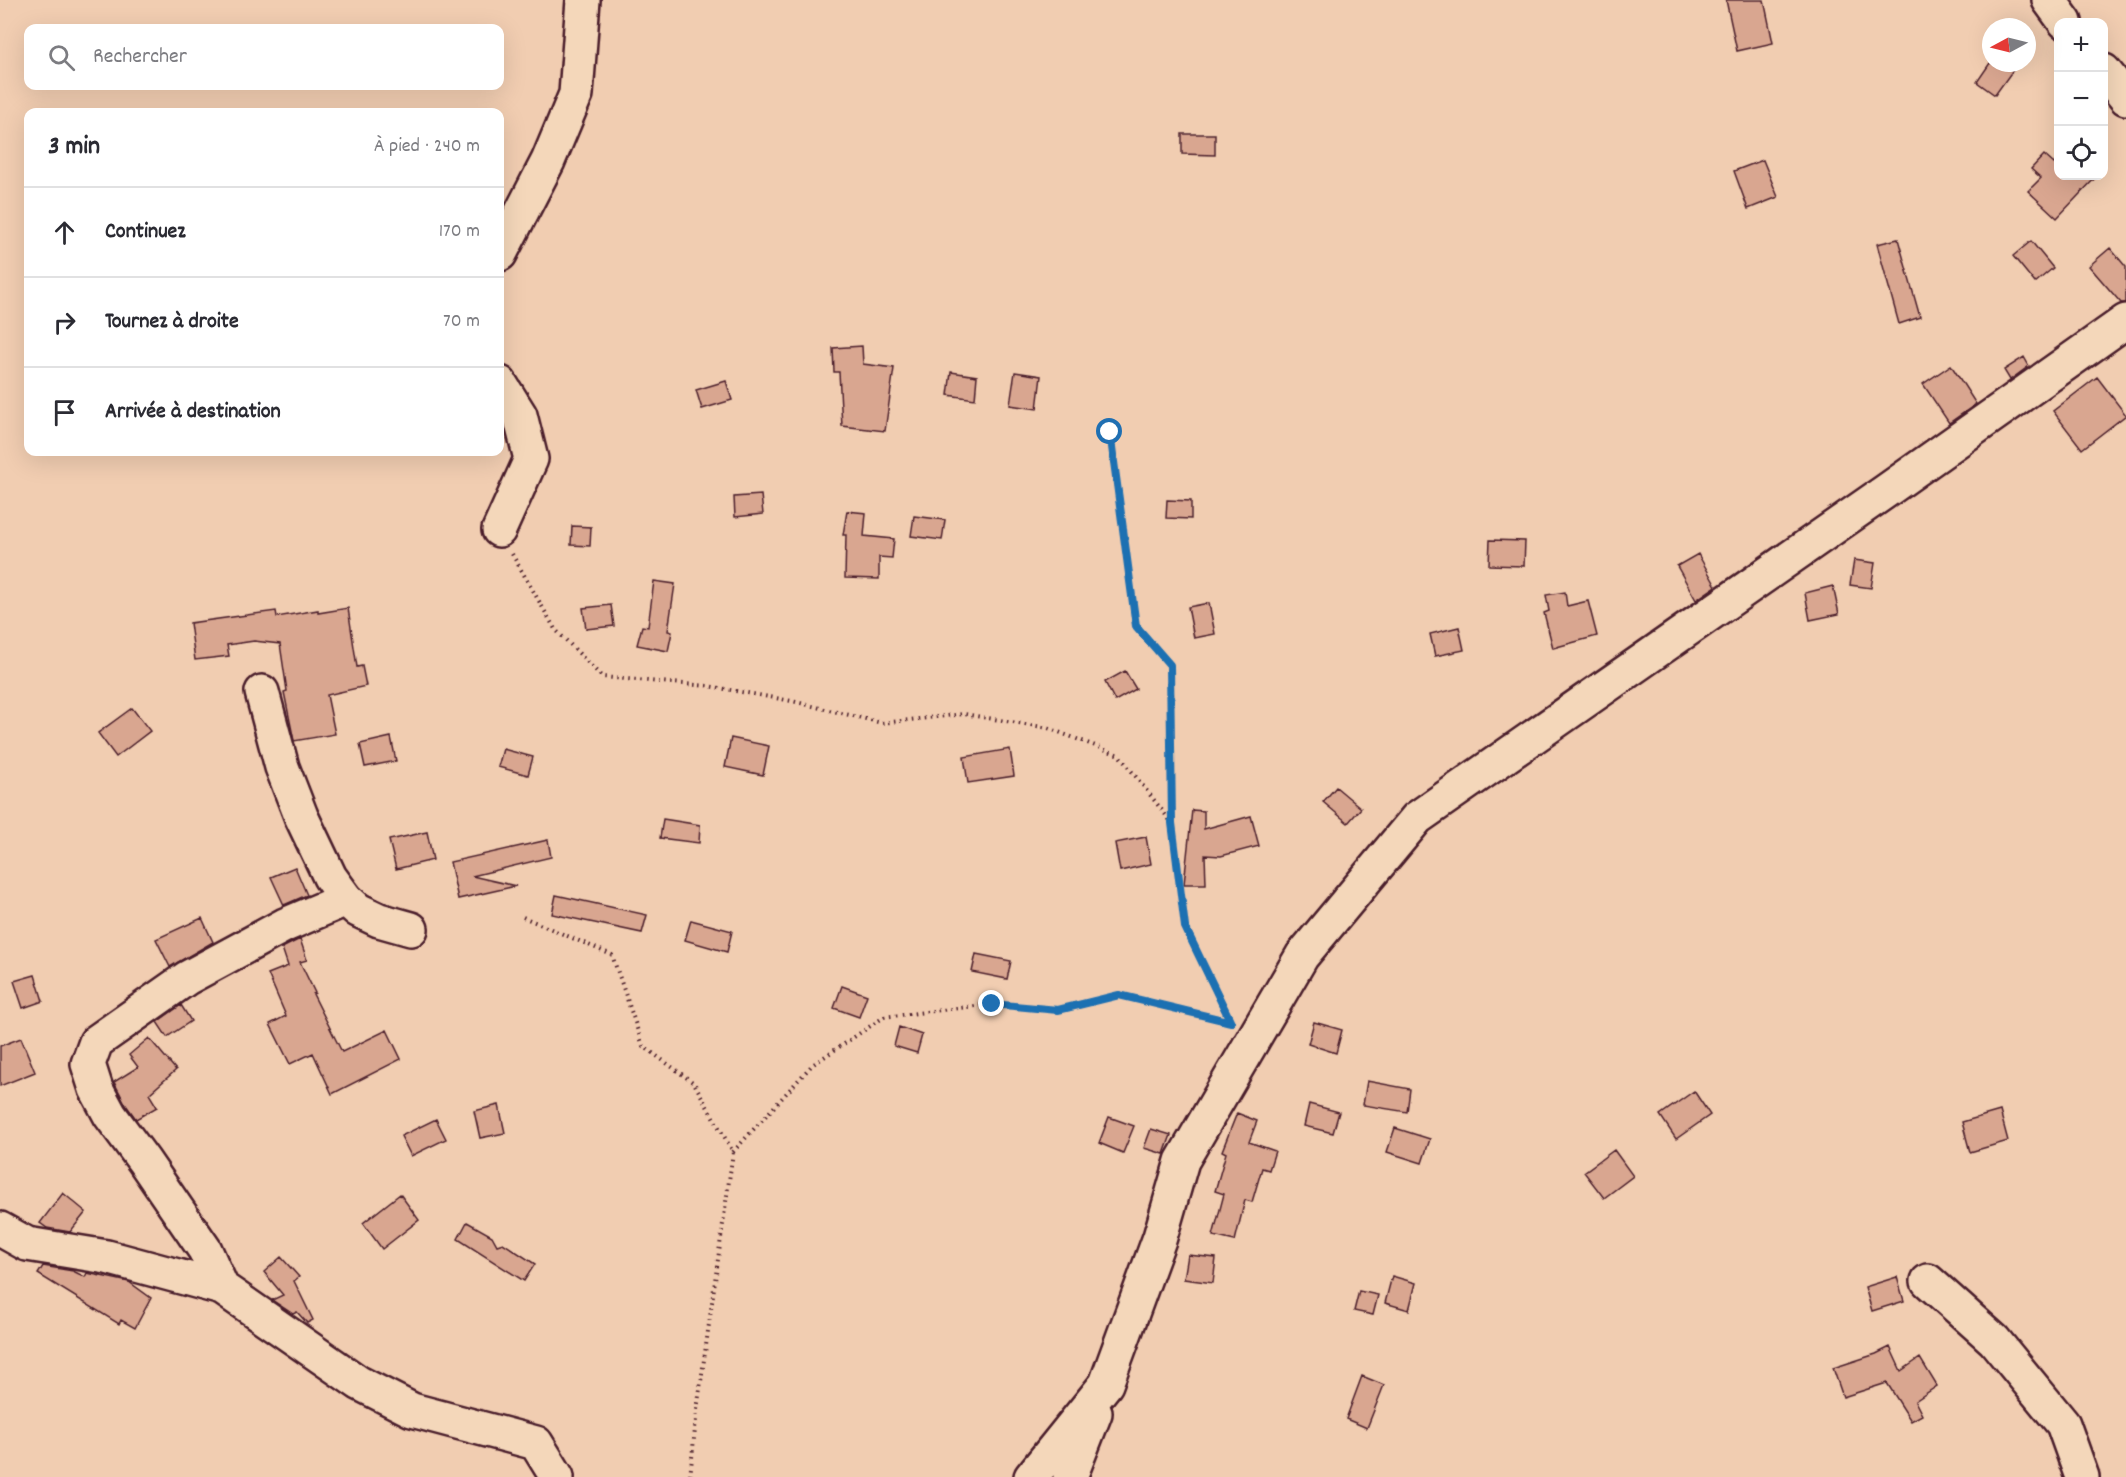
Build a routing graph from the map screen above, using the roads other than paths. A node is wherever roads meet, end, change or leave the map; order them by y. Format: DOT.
graph roads {
  1 [pos="584,0"];
  2 [pos="2049,0"];
  3 [pos="2063,18"];
  4 [pos="2104,72"];
  5 [pos="2126,98"];
  6 [pos="504,246"];
  7 [pos="2126,321"];
  8 [pos="504,389"];
  9 [pos="499,530"];
  10 [pos="262,692"];
  11 [pos="346,900"];
  12 [pos="411,929"];
  13 [pos="0,1229"];
  14 [pos="1928,1281"];
  15 [pos="222,1288"];
  16 [pos="1106,1384"];
  17 [pos="557,1477"];
  18 [pos="1031,1477"];
  19 [pos="1070,1477"];
  20 [pos="2082,1477"];
  1 -- 6 [label="street"];
  2 -- 3 [label="street"];
  4 -- 5 [label="street"];
  7 -- 16 [label="street"];
  8 -- 9 [label="street"];
  10 -- 11 [label="street"];
  11 -- 12 [label="street"];
  11 -- 15 [label="street"];
  13 -- 15 [label="street"];
  14 -- 20 [label="street"];
  15 -- 17 [label="street"];
  16 -- 18 [label="street"];
  16 -- 19 [label="street"];
}
